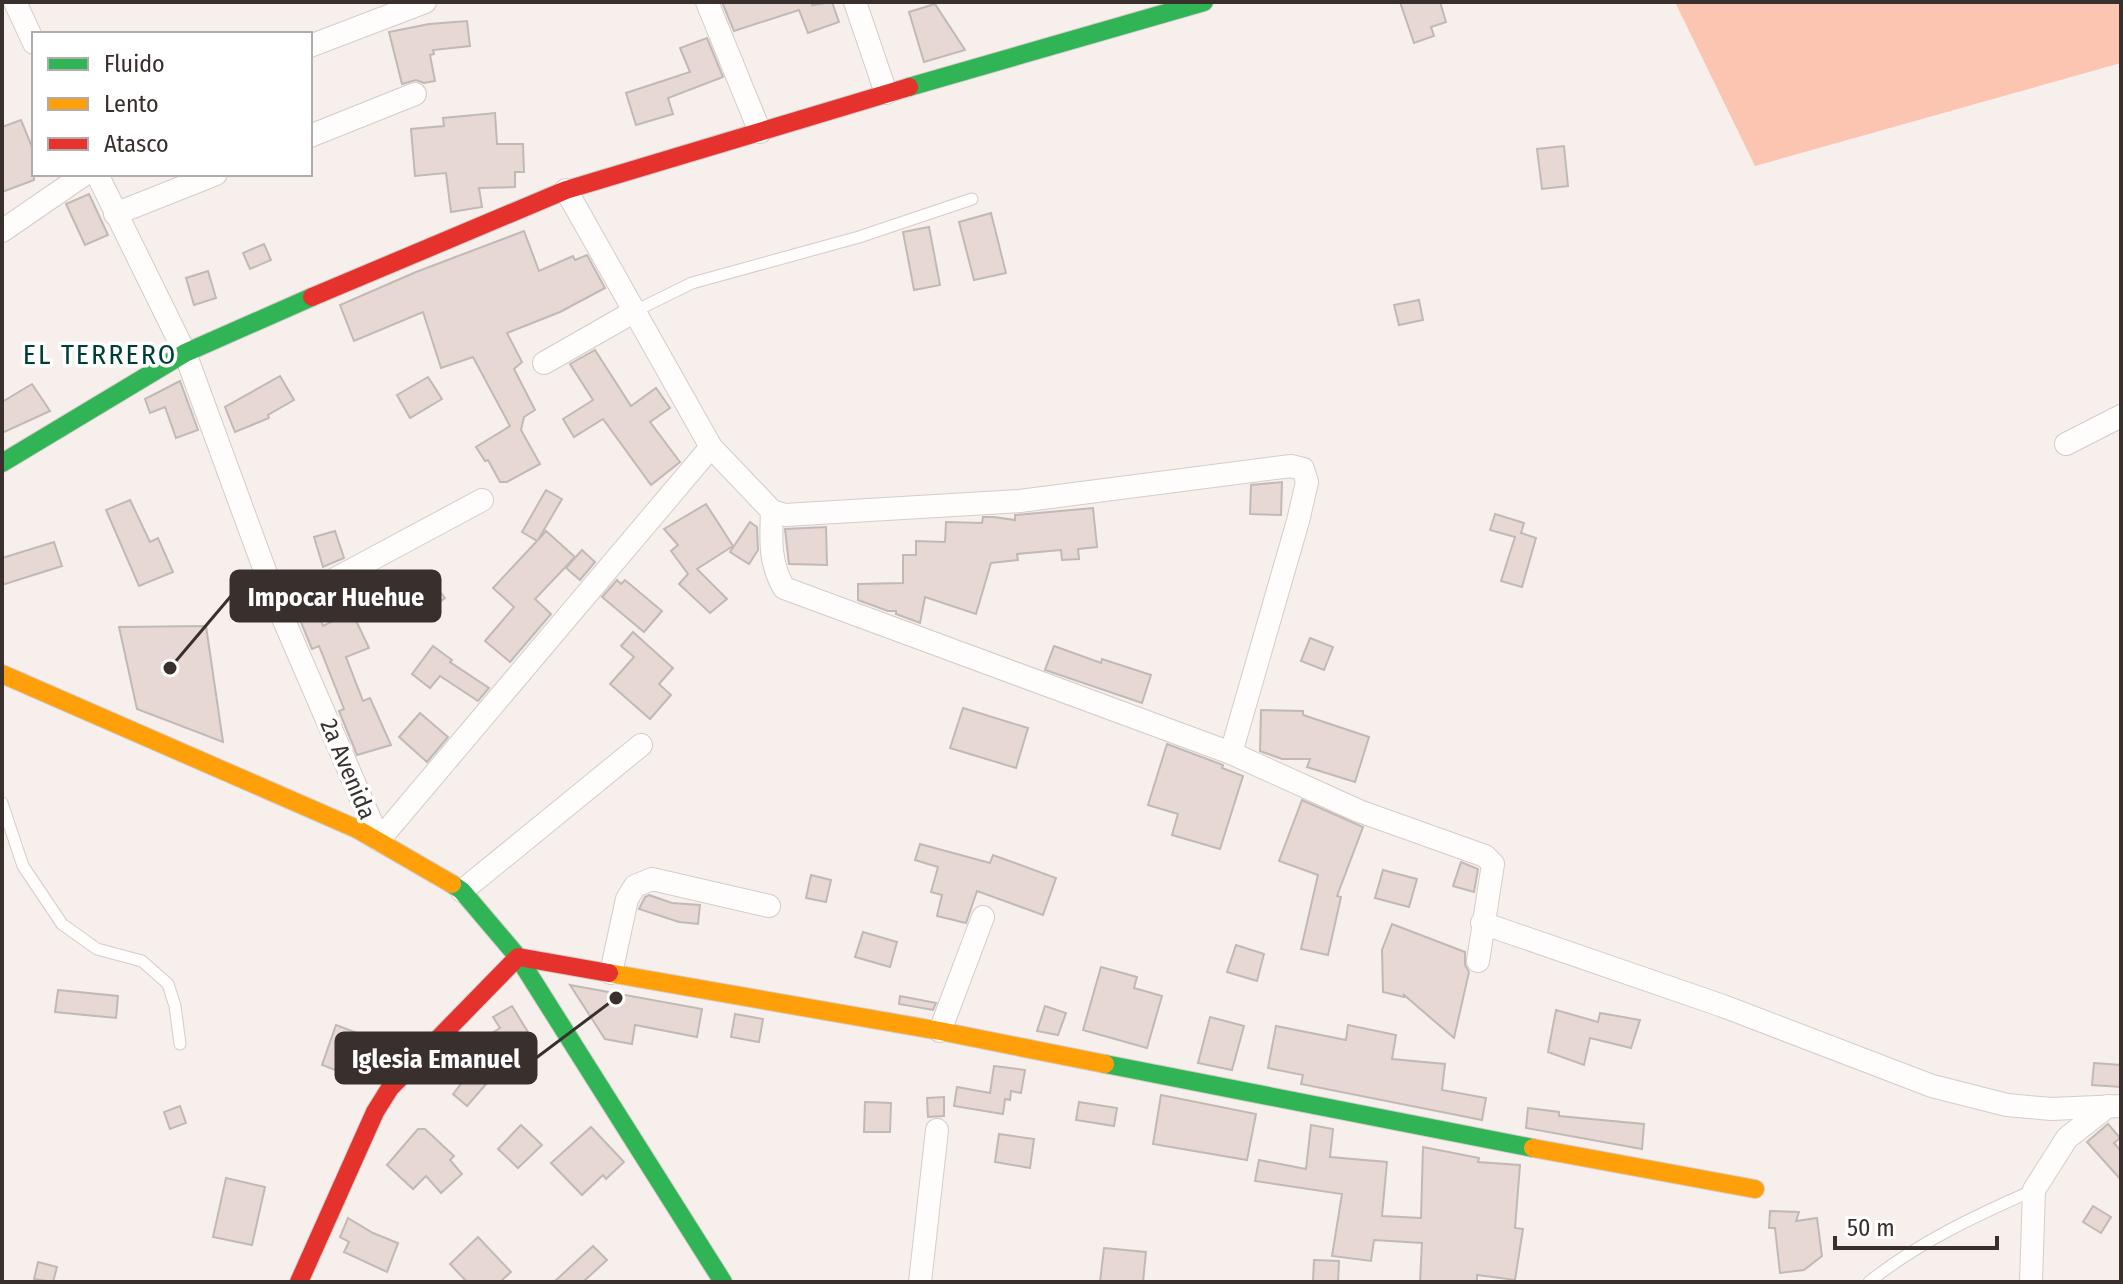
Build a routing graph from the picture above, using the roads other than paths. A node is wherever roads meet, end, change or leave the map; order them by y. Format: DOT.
graph roads {
  1 [pos="15,2"];
  2 [pos="425,2"];
  3 [pos="707,2"];
  4 [pos="855,2"];
  5 [pos="1204,2"];
  6 [pos="32,39"];
  7 [pos="312,45"];
  8 [pos="886,93"];
  9 [pos="415,94"];
  10 [pos="760,132"];
  11 [pos="312,135"];
  12 [pos="82,176"];
  13 [pos="98,176"];
  14 [pos="211,176"];
  15 [pos="566,190"];
  16 [pos="972,199"];
  17 [pos="115,214"];
  18 [pos="2,231"];
  19 [pos="635,311"];
  20 [pos="185,353"];
  21 [pos="544,363"];
  22 [pos="2121,416"];
  23 [pos="2066,444"];
  24 [pos="711,447"];
  25 [pos="2,463"];
  26 [pos="482,500"];
  27 [pos="772,511"];
  28 [pos="279,609"];
  29 [pos="2,674"];
  30 [pos="641,745"];
  31 [pos="1231,753"];
  32 [pos="2,803"];
  33 [pos="379,840"];
  34 [pos="462,891"];
  35 [pos="769,906"];
  36 [pos="983,917"];
  37 [pos="1482,923"];
  38 [pos="518,957"];
  39 [pos="1478,961"];
  40 [pos="611,973"];
  41 [pos="940,1031"];
  42 [pos="180,1044"];
  43 [pos="2114,1106"];
  44 [pos="937,1130"];
  45 [pos="1755,1189"];
  46 [pos="2034,1190"];
  47 [pos="299,1282"];
  48 [pos="723,1282"];
  49 [pos="920,1282"];
  50 [pos="1869,1282"];
  51 [pos="2031,1282"];
  1 -- 6 [label="street"];
  2 -- 7 [label="street"];
  3 -- 10 [label="street"];
  4 -- 8 [label="street"];
  5 -- 8 [label="street"];
  8 -- 10 [label="street"];
  9 -- 11 [label="street"];
  10 -- 15 [label="street"];
  12 -- 18 [label="street"];
  13 -- 17 [label="street, 2a Avenida"];
  14 -- 17 [label="street"];
  15 -- 19 [label="street"];
  15 -- 20 [label="street"];
  16 -- 19 [label="lane"];
  17 -- 20 [label="street, 2a Avenida"];
  19 -- 21 [label="street"];
  19 -- 24 [label="street"];
  20 -- 25 [label="street"];
  20 -- 28 [label="street, 2a Avenida"];
  22 -- 23 [label="street"];
  24 -- 27 [label="street"];
  24 -- 33 [label="street"];
  26 -- 28 [label="street"];
  27 -- 31 [label="street"];
  27 -- 31 [label="street"];
  28 -- 33 [label="street, 2a Avenida"];
  29 -- 33 [label="street"];
  30 -- 34 [label="street"];
  31 -- 37 [label="street"];
  32 -- 42 [label="lane"];
  33 -- 34 [label="street, 2a Avenida"];
  34 -- 38 [label="street, 2a Avenida"];
  35 -- 40 [label="street"];
  36 -- 41 [label="street"];
  37 -- 39 [label="street"];
  37 -- 43 [label="street"];
  38 -- 40 [label="street"];
  38 -- 47 [label="street"];
  38 -- 48 [label="street, 2a Avenida"];
  40 -- 41 [label="street"];
  41 -- 45 [label="street"];
  43 -- 46 [label="street"];
  44 -- 49 [label="street"];
  46 -- 50 [label="lane"];
  46 -- 51 [label="street"];
}
